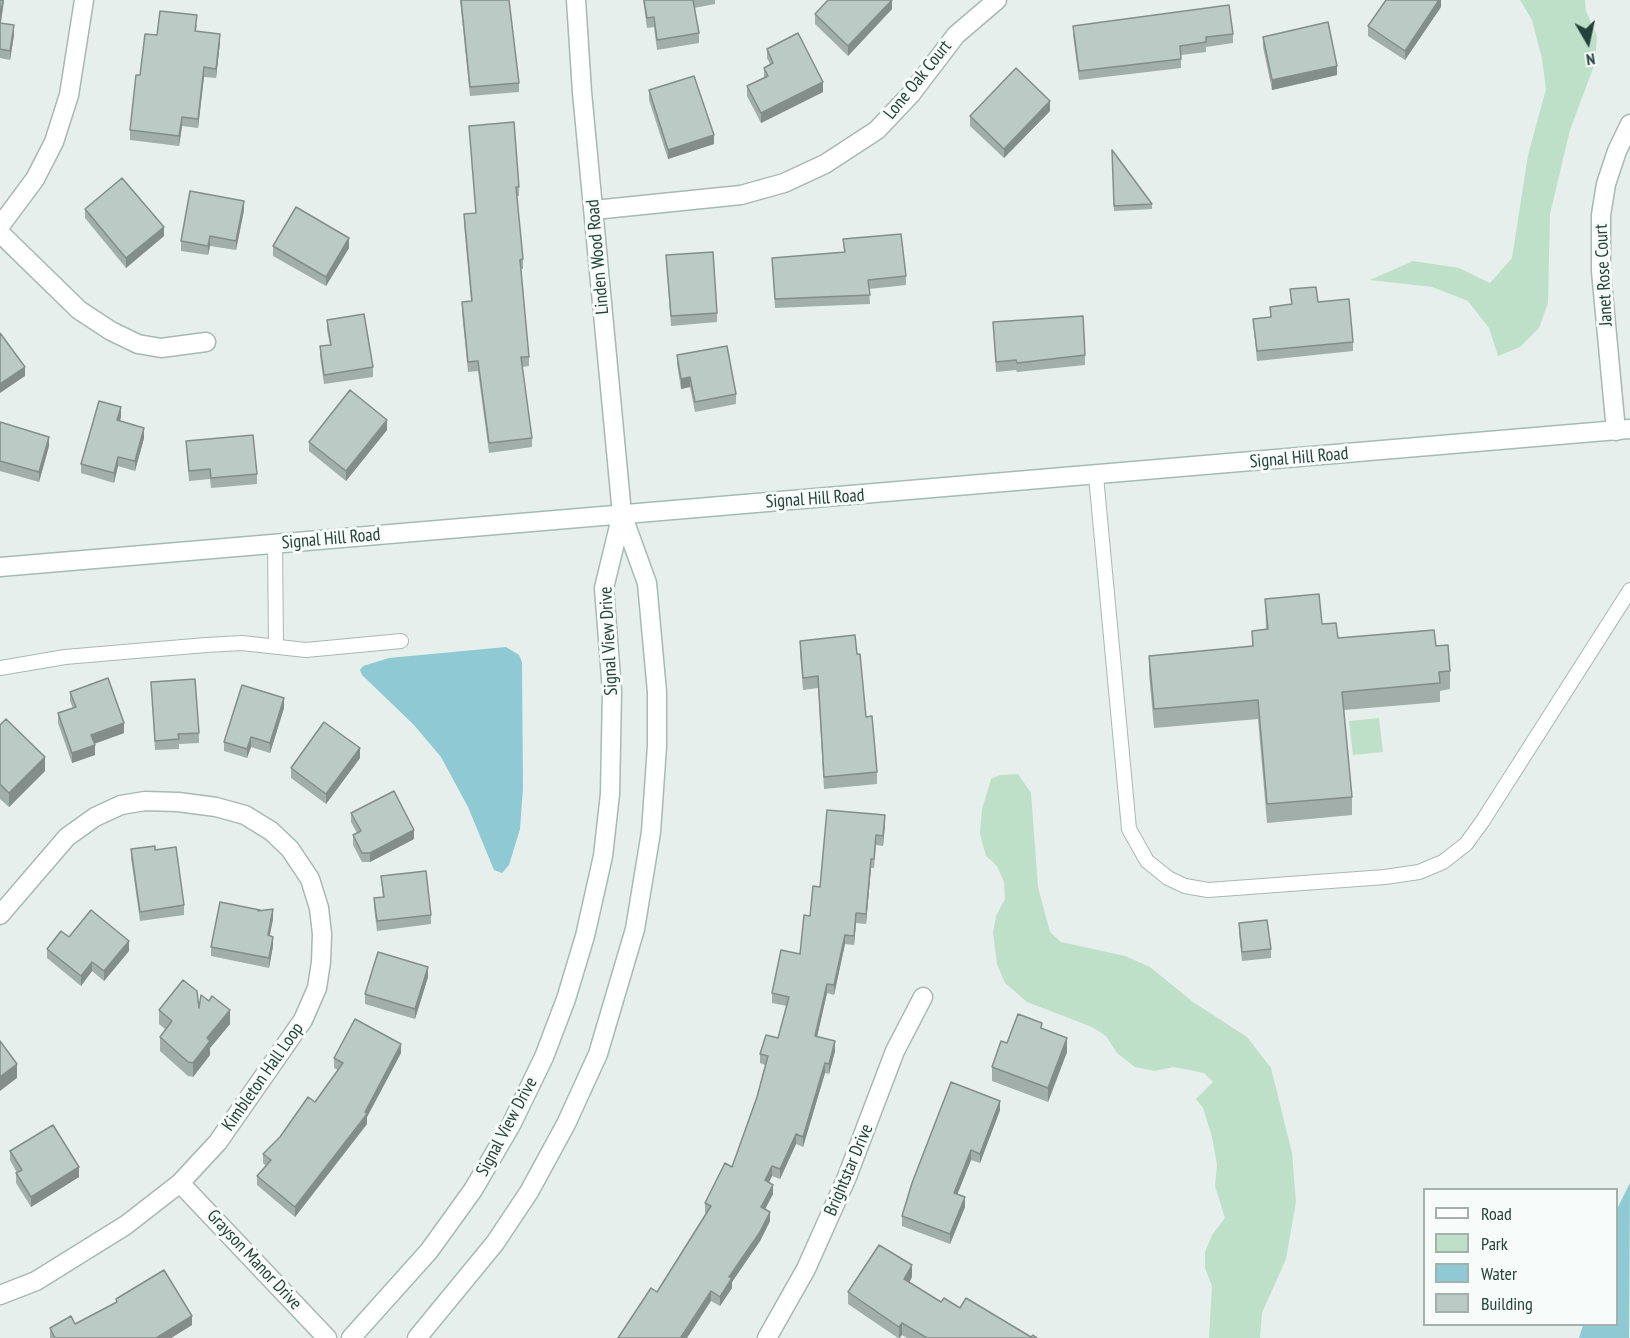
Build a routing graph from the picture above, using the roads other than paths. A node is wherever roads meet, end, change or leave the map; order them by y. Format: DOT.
graph roads {
  1 [pos="84,0"];
  2 [pos="576,0"];
  3 [pos="997,0"];
  4 [pos="1630,124"];
  5 [pos="594,210"];
  6 [pos="0,226"];
  7 [pos="0,233"];
  8 [pos="206,342"];
  9 [pos="1623,430"];
  10 [pos="1096,476"];
  11 [pos="622,514"];
  12 [pos="274,543"];
  13 [pos="0,567"];
  14 [pos="1630,590"];
  15 [pos="401,641"];
  16 [pos="276,647"];
  17 [pos="0,669"];
  18 [pos="0,915"];
  19 [pos="923,998"];
  20 [pos="180,1183"];
  21 [pos="0,1295"];
  22 [pos="774,1336"];
  23 [pos="327,1338"];
  24 [pos="351,1338"];
  25 [pos="417,1338"];
  1 -- 6 [label="main road"];
  2 -- 5 [label="main road, Linden Wood Road"];
  3 -- 5 [label="main road, Lone Oak Court"];
  4 -- 9 [label="main road, Janet Rose Court"];
  5 -- 11 [label="main road, Linden Wood Road"];
  7 -- 8 [label="main road"];
  9 -- 10 [label="main road, Signal Hill Road"];
  10 -- 11 [label="main road, Signal Hill Road"];
  10 -- 14 [label="lane"];
  11 -- 12 [label="main road, Signal Hill Road"];
  11 -- 24 [label="main road, Signal View Drive"];
  11 -- 25 [label="main road"];
  12 -- 13 [label="main road, Signal Hill Road"];
  12 -- 16 [label="lane"];
  15 -- 16 [label="lane"];
  16 -- 17 [label="lane"];
  18 -- 20 [label="main road, Kimbleton Hall Loop"];
  19 -- 22 [label="main road, Brightstar Drive"];
  20 -- 21 [label="main road, Kimbleton Hall Loop"];
  20 -- 23 [label="main road, Grayson Manor Drive"];
}
